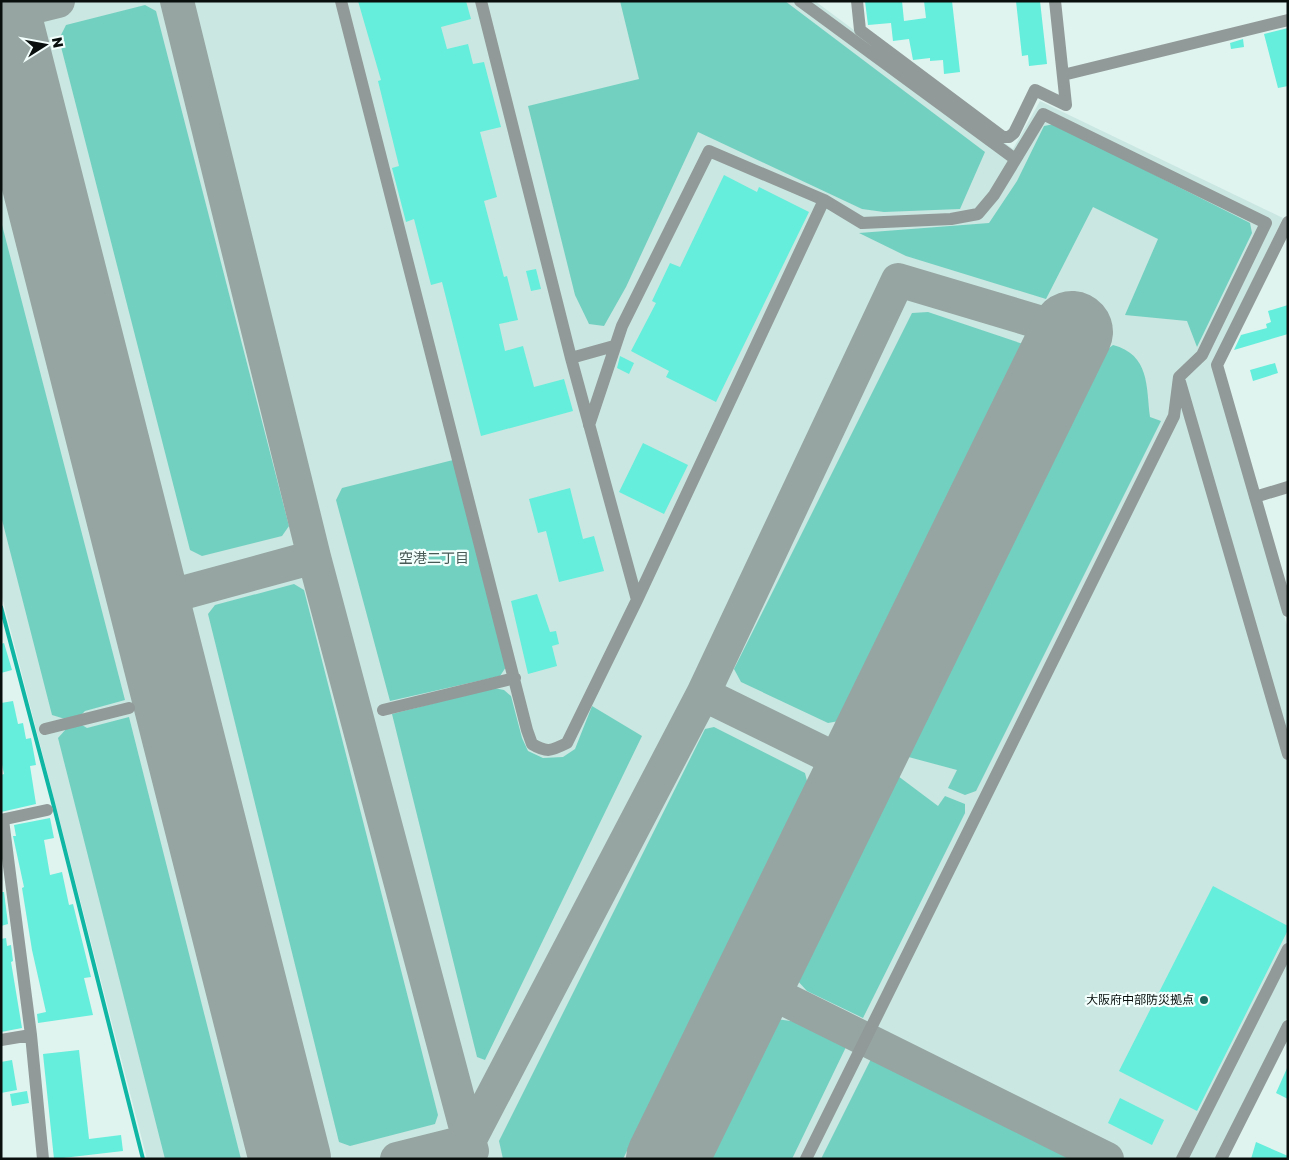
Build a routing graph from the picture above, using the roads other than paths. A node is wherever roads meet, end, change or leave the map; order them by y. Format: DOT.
graph roads {
  1 [pos="340,1"];
  2 [pos="481,1"];
  3 [pos="800,1"];
  4 [pos="857,1"];
  5 [pos="1055,1"];
  6 [pos="1288,20"];
  7 [pos="1063,75"];
  8 [pos="1015,160"];
  9 [pos="824,200"];
  10 [pos="1288,222"];
  11 [pos="614,346"];
  12 [pos="571,358"];
  13 [pos="1179,377"];
  14 [pos="589,425"];
  15 [pos="1288,487"];
  16 [pos="1255,497"];
  17 [pos="637,600"];
  18 [pos="1288,611"];
  19 [pos="515,678"];
  20 [pos="129,708"];
  21 [pos="383,710"];
  22 [pos="45,729"];
  23 [pos="1288,754"];
  24 [pos="47,810"];
  25 [pos="2,820"];
  26 [pos="1288,949"];
  27 [pos="1288,1026"];
  28 [pos="31,1035"];
  29 [pos="1,1040"];
  30 [pos="43,1159"];
  31 [pos="806,1159"];
  32 [pos="1182,1159"];
  33 [pos="1221,1159"];
  1 -- 19 [label="street"];
  2 -- 12 [label="street"];
  3 -- 8 [label="street"];
  4 -- 7 [label="street"];
  5 -- 7 [label="street"];
  6 -- 7 [label="street"];
  8 -- 9 [label="street"];
  8 -- 13 [label="street"];
  9 -- 11 [label="street"];
  9 -- 17 [label="street"];
  10 -- 16 [label="street"];
  11 -- 12 [label="street"];
  11 -- 14 [label="street"];
  12 -- 14 [label="street"];
  13 -- 23 [label="street"];
  13 -- 31 [label="street"];
  14 -- 17 [label="street"];
  15 -- 16 [label="street"];
  16 -- 18 [label="street"];
  17 -- 19 [label="street"];
  19 -- 21 [label="street"];
  20 -- 22 [label="street"];
  24 -- 25 [label="street"];
  25 -- 28 [label="street"];
  26 -- 32 [label="street"];
  27 -- 33 [label="street"];
  28 -- 29 [label="street"];
  28 -- 30 [label="street"];
}
